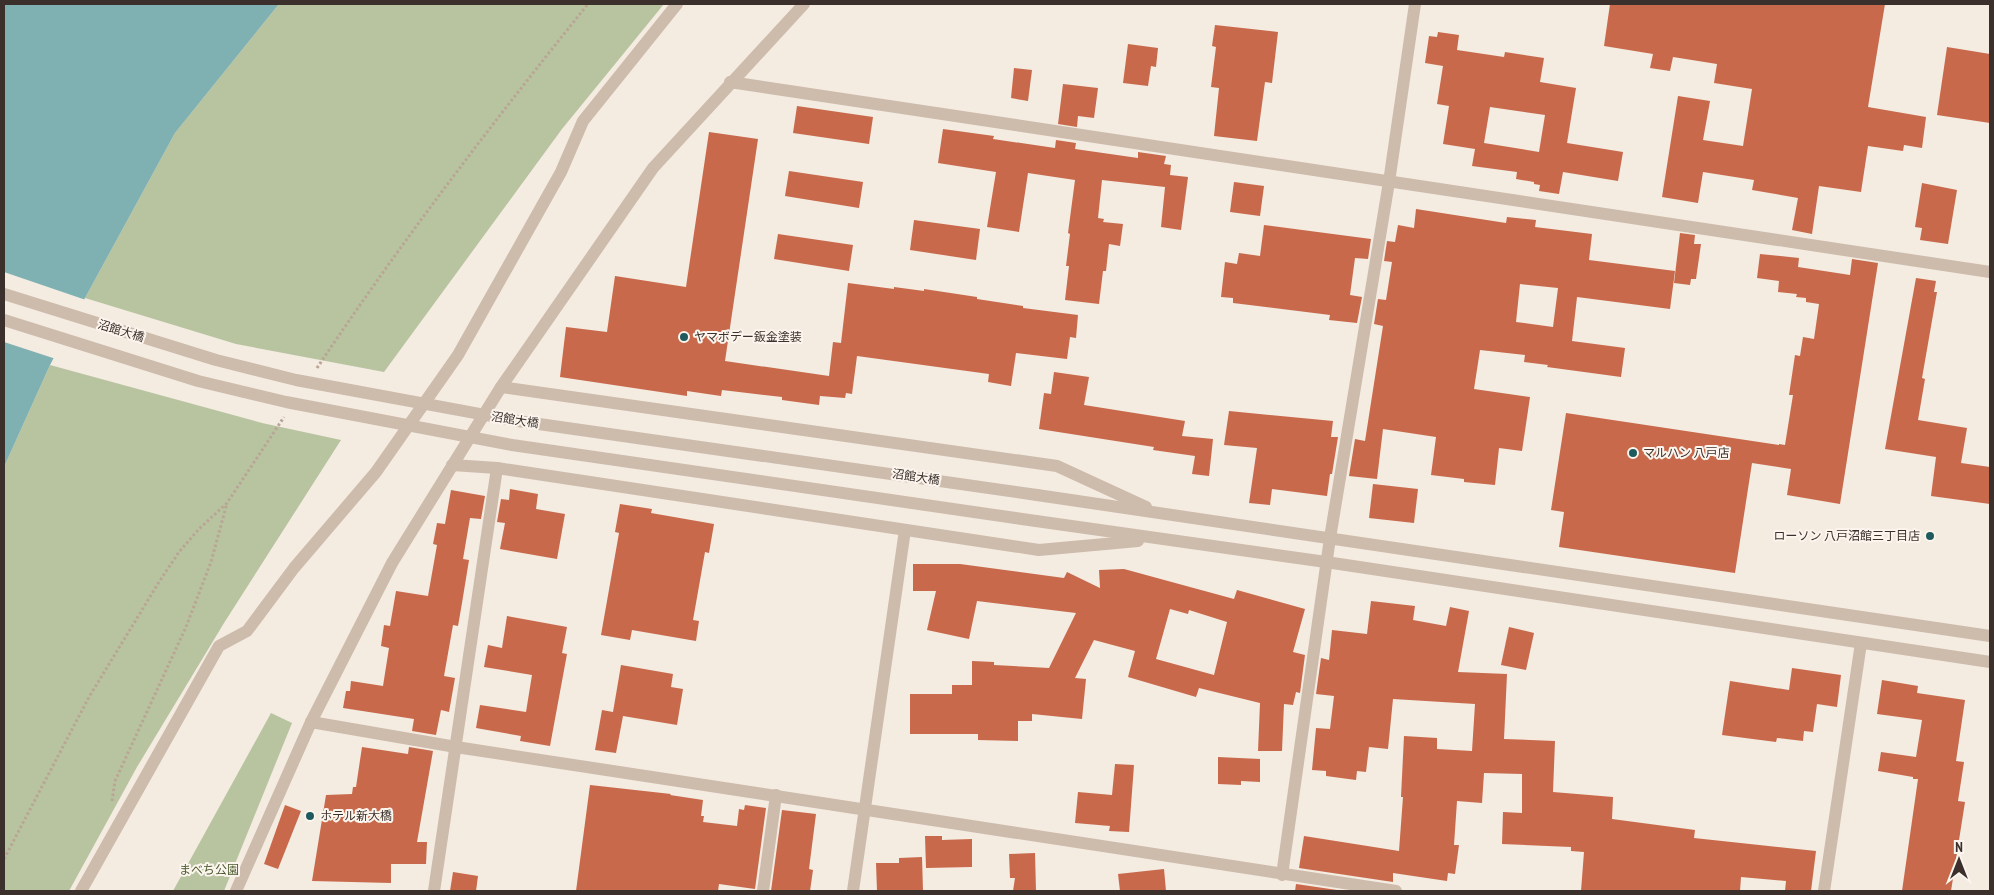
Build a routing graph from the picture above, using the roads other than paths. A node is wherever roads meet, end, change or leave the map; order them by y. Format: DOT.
graph roads {
  1 [pos="677,4"];
  2 [pos="804,4"];
  3 [pos="1415,4"];
  4 [pos="730,82"];
  5 [pos="1389,182"];
  6 [pos="1990,272"];
  7 [pos="4,294"];
  8 [pos="4,320"];
  9 [pos="501,387"];
  10 [pos="452,464"];
  11 [pos="497,468"];
  12 [pos="1159,513"];
  13 [pos="905,530"];
  14 [pos="1160,538"];
  15 [pos="1330,538"];
  16 [pos="1326,562"];
  17 [pos="1990,636"];
  18 [pos="1861,643"];
  19 [pos="1990,662"];
  20 [pos="310,722"];
  21 [pos="456,747"];
  22 [pos="776,796"];
  23 [pos="864,809"];
  24 [pos="1282,875"];
  25 [pos="81,891"];
  26 [pos="236,891"];
  27 [pos="434,891"];
  28 [pos="763,891"];
  29 [pos="853,891"];
  30 [pos="1391,891"];
  31 [pos="1824,891"];
  1 -- 25 [label="street"];
  2 -- 4 [label="street"];
  3 -- 5 [label="street"];
  4 -- 5 [label="street"];
  4 -- 9 [label="street"];
  5 -- 6 [label="street"];
  5 -- 15 [label="street"];
  7 -- 12 [label="street, 沼館大橋, bridge"];
  8 -- 14 [label="street, 沼館大橋, bridge"];
  9 -- 10 [label="street"];
  9 -- 12 [label="street"];
  10 -- 11 [label="street"];
  10 -- 20 [label="street"];
  11 -- 13 [label="street"];
  11 -- 21 [label="street"];
  12 -- 15 [label="street, 沼館大橋"];
  13 -- 14 [label="street"];
  13 -- 23 [label="street"];
  14 -- 16 [label="street"];
  15 -- 16 [label="street"];
  15 -- 17 [label="street, 沼館大橋"];
  16 -- 18 [label="street"];
  16 -- 24 [label="street"];
  18 -- 19 [label="street"];
  18 -- 31 [label="street"];
  20 -- 21 [label="street"];
  20 -- 26 [label="street"];
  21 -- 22 [label="street"];
  21 -- 27 [label="street"];
  22 -- 23 [label="street"];
  22 -- 28 [label="street"];
  23 -- 24 [label="street"];
  23 -- 29 [label="street"];
  24 -- 30 [label="street"];
}
